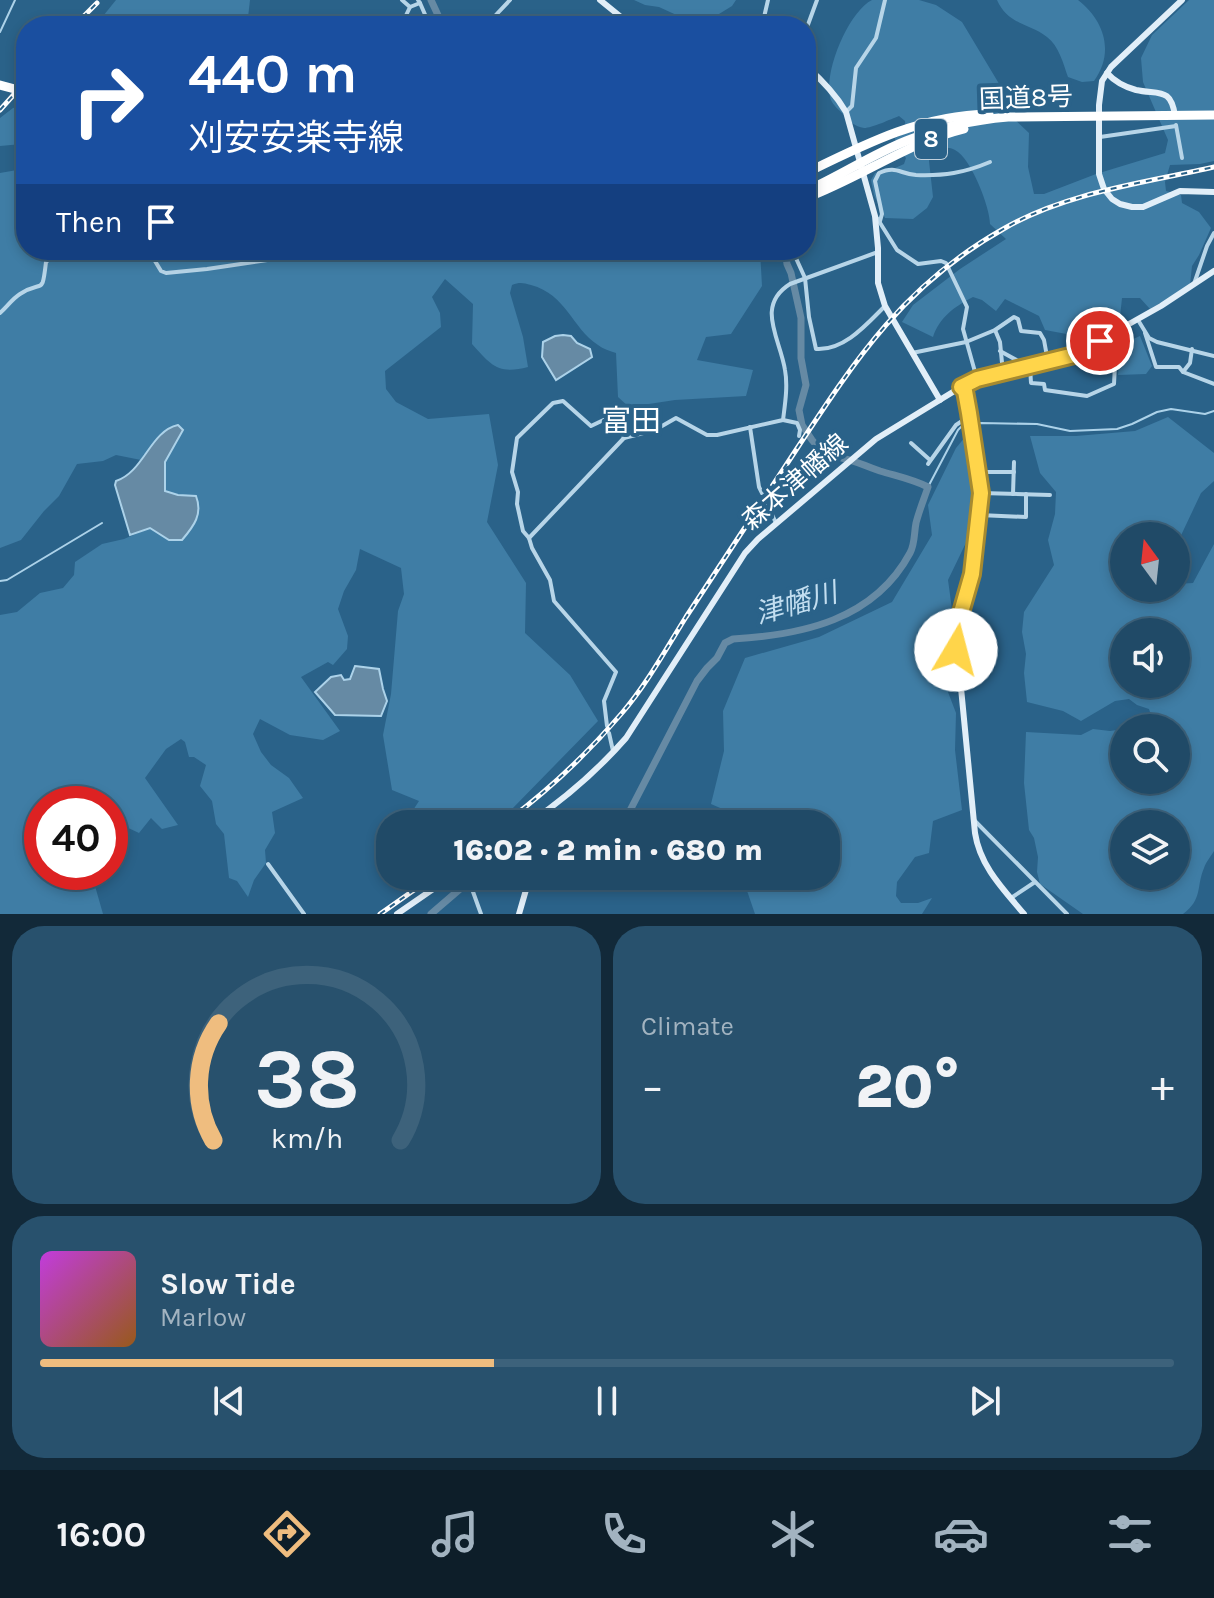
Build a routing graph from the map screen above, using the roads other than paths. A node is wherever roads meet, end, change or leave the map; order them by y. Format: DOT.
graph roads {
  1 [pos="402,0"];
  2 [pos="510,0"];
  3 [pos="600,0"];
  4 [pos="885,0"];
  5 [pos="1182,0"];
  6 [pos="419,2"];
  7 [pos="410,7"];
  8 [pos="406,16"];
  9 [pos="495,16"];
  10 [pos="620,16"];
  11 [pos="1107,73"];
  12 [pos="816,74"];
  13 [pos="846,112"];
  14 [pos="1214,115"];
  15 [pos="1008,117"];
  16 [pos="1058,118"];
  17 [pos="1176,121"];
  18 [pos="1100,135"];
  19 [pos="857,148"];
  20 [pos="1182,158"];
  21 [pos="990,162"];
  22 [pos="816,168"];
  23 [pos="863,172"];
  24 [pos="816,191"];
  25 [pos="816,192"];
  26 [pos="1214,192"];
  27 [pos="878,219"];
  28 [pos="1214,233"];
  29 [pos="878,252"];
  30 [pos="48,260"];
  31 [pos="154,260"];
  32 [pos="267,260"];
  33 [pos="796,260"];
  34 [pos="1214,271"];
  35 [pos="802,279"];
  36 [pos="1193,286"];
  37 [pos="885,306"];
  38 [pos="0,313"];
  39 [pos="1138,320"];
  40 [pos="995,330"];
  41 [pos="1145,333"];
  42 [pos="1100,341"];
  43 [pos="966,342"];
  44 [pos="1192,349"];
  45 [pos="1000,351"];
  46 [pos="912,353"];
  47 [pos="1214,356"];
  48 [pos="1049,363"];
  49 [pos="1030,367"];
  50 [pos="1021,369"];
  51 [pos="1183,372"];
  52 [pos="1003,373"];
  53 [pos="977,379"];
  54 [pos="1214,384"];
  55 [pos="961,387"];
  56 [pos="940,400"];
  57 [pos="783,420"];
  58 [pos="971,422"];
  59 [pos="750,427"];
  60 [pos="799,436"];
  61 [pos="624,438"];
  62 [pos="911,443"];
  63 [pos="1014,462"];
  64 [pos="978,472"];
  65 [pos="1014,472"];
  66 [pos="762,493"];
  67 [pos="981,493"];
  68 [pos="1013,494"];
  69 [pos="1026,494"];
  70 [pos="1050,495"];
  71 [pos="767,504"];
  72 [pos="979,515"];
  73 [pos="776,523"];
  74 [pos="529,538"];
  75 [pos="607,726"];
  76 [pos="609,733"];
  77 [pos="613,753"];
  78 [pos="548,810"];
  79 [pos="973,819"];
  80 [pos="268,864"];
  81 [pos="1035,882"];
  82 [pos="432,890"];
  83 [pos="472,890"];
  84 [pos="526,890"];
  85 [pos="1011,898"];
  86 [pos="301,913"];
  87 [pos="397,914"];
  88 [pos="481,914"];
  89 [pos="519,914"];
  90 [pos="1024,914"];
  91 [pos="1067,914"];
  1 -- 7 [label="street"];
  2 -- 9 [label="street"];
  3 -- 10 [label="main road"];
  4 -- 13 [label="street"];
  5 -- 11 [label="main road"];
  6 -- 7 [label="street"];
  7 -- 8 [label="street"];
  11 -- 17 [label="main road"];
  11 -- 18 [label="main road"];
  12 -- 13 [label="main road"];
  13 -- 19 [label="main road"];
  14 -- 17 [label="highway, 国道8号 / 8"];
  15 -- 16 [label="highway, 国道8号 / 8"];
  15 -- 19 [label="highway"];
  15 -- 24 [label="highway, 国道8号 / 8"];
  16 -- 17 [label="highway, 国道8号 / 8"];
  16 -- 23 [label="highway, 8"];
  17 -- 18 [label="street"];
  17 -- 20 [label="street"];
  18 -- 26 [label="main road"];
  19 -- 22 [label="highway"];
  19 -- 23 [label="main road"];
  21 -- 27 [label="street"];
  23 -- 25 [label="highway, 8"];
  23 -- 27 [label="main road"];
  27 -- 29 [label="main road"];
  27 -- 43 [label="street"];
  28 -- 36 [label="street"];
  29 -- 35 [label="street"];
  29 -- 37 [label="main road"];
  30 -- 38 [label="street"];
  31 -- 32 [label="street"];
  33 -- 35 [label="street"];
  34 -- 36 [label="main road, 森本津幡線"];
  35 -- 37 [label="street"];
  35 -- 57 [label="street"];
  36 -- 39 [label="main road, 森本津幡線"];
  37 -- 46 [label="main road"];
  39 -- 41 [label="street"];
  39 -- 42 [label="main road, 森本津幡線"];
  40 -- 43 [label="street"];
  40 -- 45 [label="street"];
  40 -- 48 [label="street"];
  41 -- 44 [label="street"];
  41 -- 51 [label="street"];
  42 -- 48 [label="main road, 森本津幡線"];
  42 -- 49 [label="street"];
  43 -- 46 [label="street"];
  43 -- 53 [label="street"];
  44 -- 47 [label="street"];
  44 -- 51 [label="street"];
  45 -- 50 [label="street"];
  45 -- 52 [label="street"];
  46 -- 56 [label="main road"];
  48 -- 49 [label="main road, 森本津幡線"];
  49 -- 50 [label="main road, 森本津幡線"];
  50 -- 52 [label="main road, 森本津幡線"];
  51 -- 54 [label="street"];
  52 -- 53 [label="main road, 森本津幡線"];
  53 -- 55 [label="main road, 森本津幡線"];
  55 -- 56 [label="main road, 森本津幡線"];
  55 -- 58 [label="main road"];
  56 -- 73 [label="main road, 森本津幡線"];
  57 -- 59 [label="street"];
  57 -- 60 [label="street"];
  58 -- 62 [label="street"];
  58 -- 64 [label="main road"];
  59 -- 61 [label="street"];
  59 -- 66 [label="street"];
  61 -- 74 [label="street"];
  61 -- 74 [label="street"];
  63 -- 65 [label="street"];
  64 -- 65 [label="street"];
  64 -- 67 [label="main road"];
  65 -- 68 [label="street"];
  67 -- 68 [label="street"];
  67 -- 72 [label="main road"];
  68 -- 69 [label="street"];
  69 -- 70 [label="street"];
  69 -- 72 [label="street"];
  71 -- 73 [label="street"];
  72 -- 79 [label="main road"];
  73 -- 77 [label="main road, 森本津幡線"];
  74 -- 75 [label="street"];
  76 -- 77 [label="street"];
  77 -- 78 [label="main road, 森本津幡線"];
  79 -- 81 [label="street"];
  79 -- 85 [label="main road"];
  80 -- 86 [label="street"];
  81 -- 85 [label="street"];
  81 -- 91 [label="street"];
  82 -- 87 [label="main road"];
  83 -- 88 [label="street"];
  84 -- 89 [label="main road"];
  85 -- 90 [label="main road"];
}
